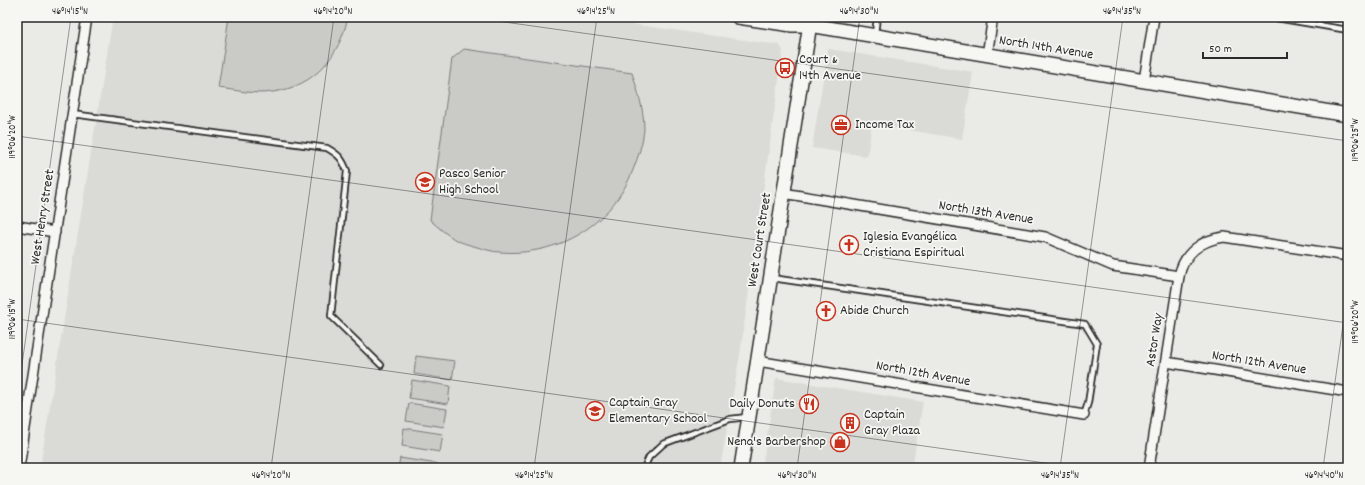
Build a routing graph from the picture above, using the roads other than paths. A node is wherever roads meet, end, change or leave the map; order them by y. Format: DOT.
graph roads {
  1 [pos="87,17"];
  2 [pos="738,17"];
  3 [pos="877,17"];
  4 [pos="993,17"];
  5 [pos="1154,17"];
  6 [pos="1270,17"];
  7 [pos="810,21"];
  8 [pos="1348,30"];
  9 [pos="874,36"];
  10 [pos="987,55"];
  11 [pos="1144,81"];
  12 [pos="72,114"];
  13 [pos="1348,115"];
  14 [pos="783,193"];
  15 [pos="17,226"];
  16 [pos="55,232"];
  17 [pos="1348,256"];
  18 [pos="1179,276"];
  19 [pos="770,277"];
  20 [pos="757,361"];
  21 [pos="1166,362"];
  22 [pos="381,365"];
  23 [pos="1348,392"];
  24 [pos="1084,415"];
  25 [pos="748,417"];
  26 [pos="20,468"];
  27 [pos="644,468"];
  28 [pos="740,468"];
  29 [pos="1149,468"];
  1 -- 12 [label="street, West Henry Street"];
  2 -- 7 [label="street, North 14th Avenue"];
  3 -- 9 [label="lane"];
  4 -- 10 [label="street"];
  5 -- 11 [label="street"];
  6 -- 8 [label="lane"];
  7 -- 9 [label="street, North 14th Avenue"];
  7 -- 14 [label="street, West Court Street"];
  9 -- 10 [label="street, North 14th Avenue"];
  10 -- 11 [label="street, North 14th Avenue"];
  11 -- 13 [label="street, North 14th Avenue"];
  12 -- 16 [label="street, West Henry Street"];
  12 -- 22 [label="lane"];
  14 -- 18 [label="street, North 13th Avenue"];
  14 -- 19 [label="street, West Court Street"];
  15 -- 16 [label="street"];
  16 -- 26 [label="street, West Henry Street"];
  17 -- 18 [label="street, Astor Way"];
  18 -- 21 [label="street, Astor Way"];
  19 -- 20 [label="street, West Court Street"];
  19 -- 24 [label="lane"];
  20 -- 24 [label="street, North 12th Avenue"];
  20 -- 25 [label="street, West Court Street"];
  21 -- 23 [label="street, North 12th Avenue"];
  21 -- 29 [label="street, Astor Way"];
  25 -- 27 [label="lane"];
  25 -- 28 [label="street, West Court Street"];
}
